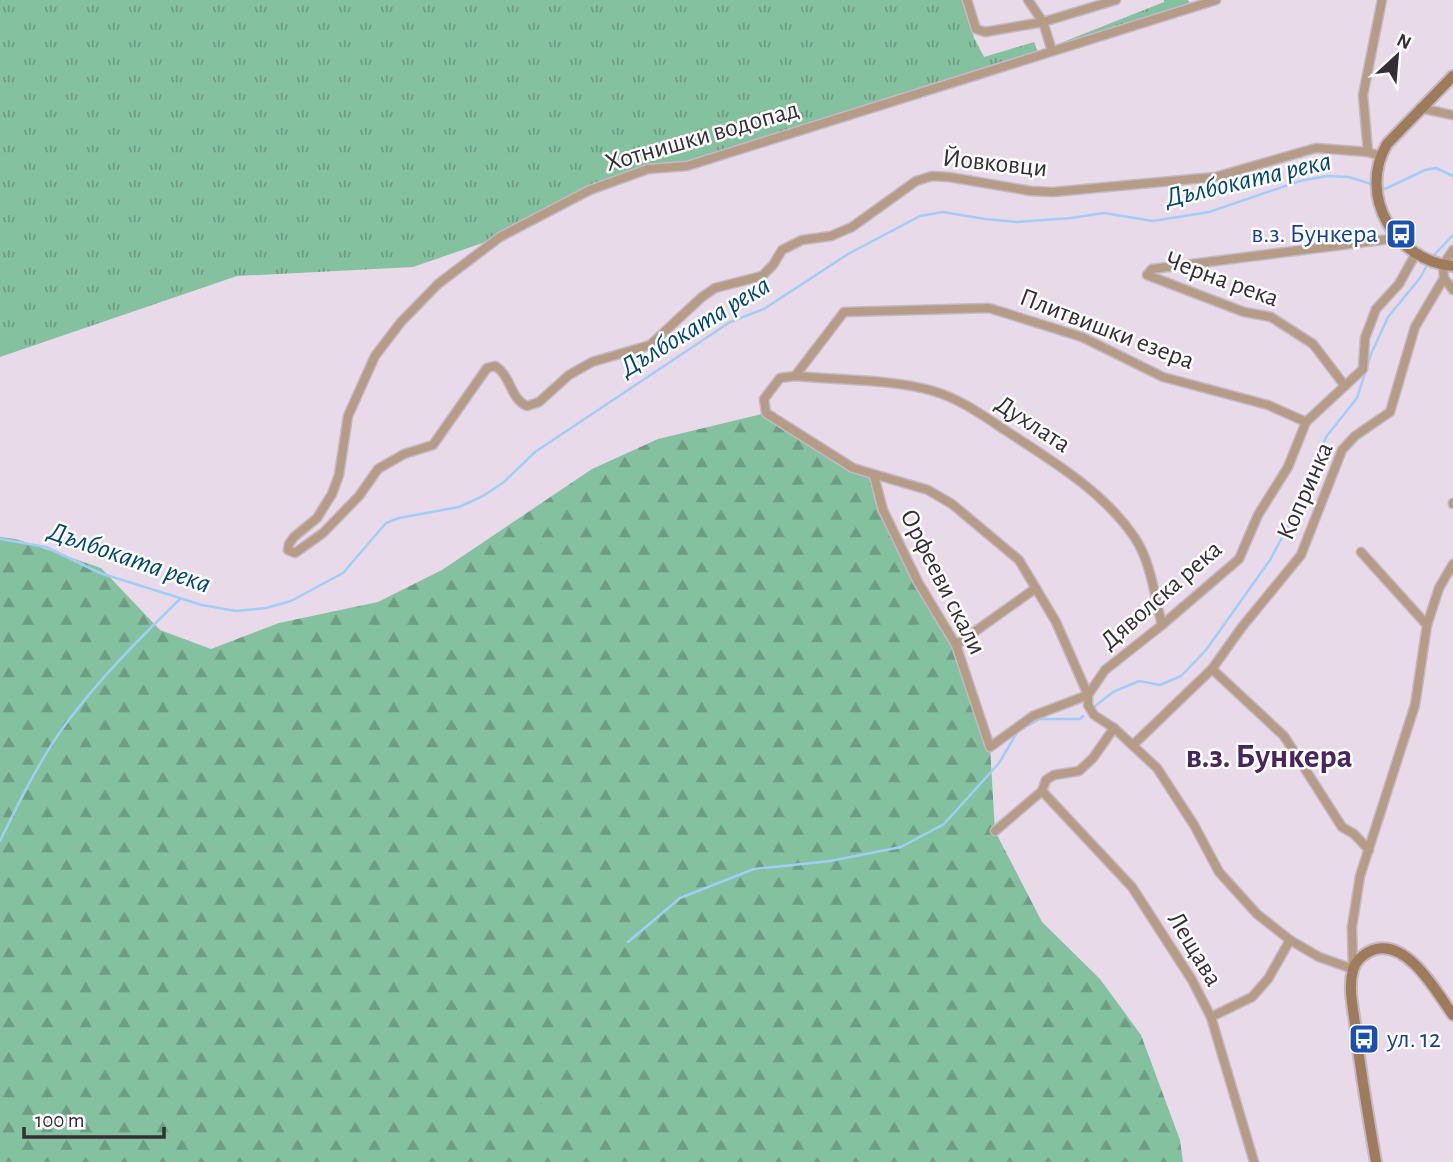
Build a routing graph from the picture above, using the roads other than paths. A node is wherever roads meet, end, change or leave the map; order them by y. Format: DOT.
graph roads {
  1 [pos="967,0"];
  2 [pos="1028,0"];
  3 [pos="1116,0"];
  4 [pos="1216,0"];
  5 [pos="1382,0"];
  6 [pos="1091,4"];
  7 [pos="1043,22"];
  8 [pos="1052,51"];
  9 [pos="1453,76"];
  10 [pos="1420,108"];
  11 [pos="1453,115"];
  12 [pos="1368,152"];
  13 [pos="1380,156"];
  14 [pos="1398,239"];
  15 [pos="1453,250"];
  16 [pos="1416,253"];
  17 [pos="1448,266"];
  18 [pos="1444,278"];
  19 [pos="1453,290"];
  20 [pos="795,376"];
  21 [pos="1345,386"];
  22 [pos="1306,422"];
  23 [pos="874,476"];
  24 [pos="288,550"];
  25 [pos="1361,552"];
  26 [pos="1453,564"];
  27 [pos="1036,588"];
  28 [pos="1162,625"];
  29 [pos="1427,625"];
  30 [pos="956,645"];
  31 [pos="1212,669"];
  32 [pos="1088,695"];
  33 [pos="1114,728"];
  34 [pos="1133,746"];
  35 [pos="1042,790"];
  36 [pos="995,831"];
  37 [pos="1369,850"];
  38 [pos="1290,940"];
  39 [pos="1353,969"];
  40 [pos="1453,1015"];
  41 [pos="1211,1017"];
  42 [pos="1254,1162"];
  43 [pos="1376,1162"];
  1 -- 7 [label="street"];
  2 -- 7 [label="street"];
  3 -- 6 [label="street"];
  4 -- 8 [label="street, Хотнишки водопад"];
  5 -- 12 [label="street"];
  6 -- 7 [label="street"];
  7 -- 8 [label="street"];
  8 -- 24 [label="street, Хотнишки водопад"];
  9 -- 10 [label="street"];
  10 -- 11 [label="street"];
  10 -- 13 [label="street"];
  12 -- 13 [label="street"];
  12 -- 24 [label="street, Йовковци"];
  13 -- 14 [label="street"];
  14 -- 16 [label="street"];
  14 -- 21 [label="street, Черна река"];
  15 -- 17 [label="street"];
  16 -- 17 [label="street"];
  16 -- 21 [label="street, Дяволска река"];
  17 -- 18 [label="street"];
  18 -- 19 [label="street"];
  18 -- 31 [label="street, Копринка"];
  20 -- 22 [label="street, Плитвишки езера"];
  20 -- 23 [label="street"];
  20 -- 28 [label="street, Духлата"];
  21 -- 22 [label="street, Дяволска река"];
  22 -- 28 [label="street, Дяволска река"];
  23 -- 27 [label="street"];
  23 -- 30 [label="street, Орфееви скали"];
  25 -- 29 [label="street"];
  26 -- 29 [label="street"];
  27 -- 30 [label="street"];
  27 -- 32 [label="street"];
  28 -- 32 [label="street, Дяволска река"];
  29 -- 37 [label="street"];
  30 -- 32 [label="street, Орфееви скали"];
  31 -- 34 [label="street, Копринка"];
  31 -- 37 [label="street"];
  32 -- 33 [label="street"];
  33 -- 34 [label="street"];
  33 -- 35 [label="street"];
  34 -- 38 [label="street"];
  35 -- 36 [label="street"];
  35 -- 41 [label="street, Лещава"];
  37 -- 39 [label="street"];
  38 -- 39 [label="street"];
  38 -- 41 [label="street"];
  39 -- 40 [label="street"];
  39 -- 43 [label="street"];
  41 -- 42 [label="street, Лещава"];
}
